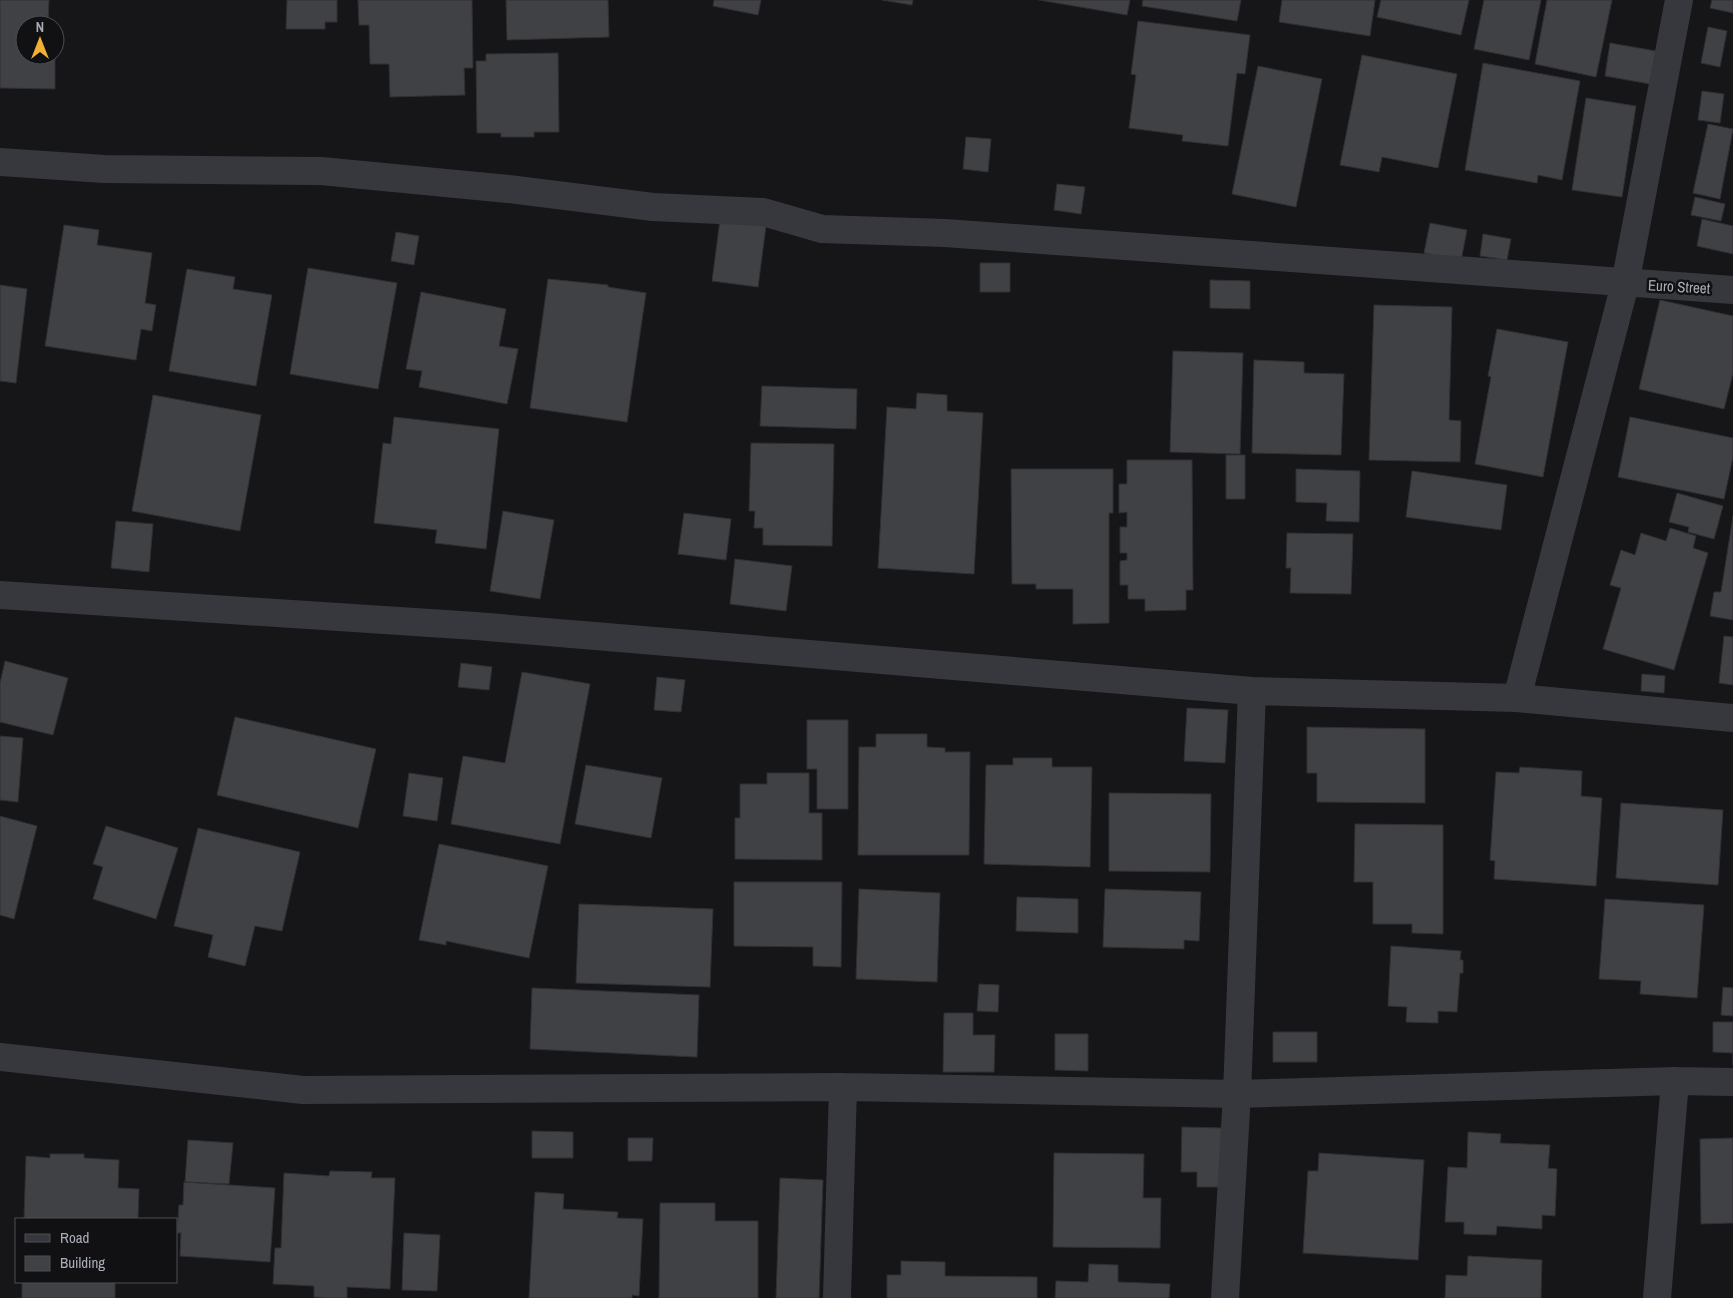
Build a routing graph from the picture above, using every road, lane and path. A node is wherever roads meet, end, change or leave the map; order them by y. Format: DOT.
graph roads {
  1 [pos="1678,0"];
  2 [pos="0,162"];
  3 [pos="1625,284"];
  4 [pos="1733,290"];
  5 [pos="0,595"];
  6 [pos="1252,691"];
  7 [pos="1516,698"];
  8 [pos="1733,718"];
  9 [pos="0,1057"];
  10 [pos="1675,1081"];
  11 [pos="1733,1082"];
  12 [pos="842,1087"];
  13 [pos="1237,1094"];
  14 [pos="837,1298"];
  15 [pos="1225,1298"];
  16 [pos="1657,1298"];
  1 -- 3 [label="street"];
  2 -- 3 [label="street, Euro Street"];
  3 -- 4 [label="street, Euro Street"];
  3 -- 7 [label="street"];
  5 -- 6 [label="street"];
  6 -- 7 [label="street"];
  6 -- 13 [label="street"];
  7 -- 8 [label="street"];
  9 -- 12 [label="street"];
  10 -- 11 [label="street"];
  10 -- 13 [label="street"];
  10 -- 16 [label="street"];
  12 -- 13 [label="street"];
  12 -- 14 [label="street"];
  13 -- 15 [label="street"];
}
